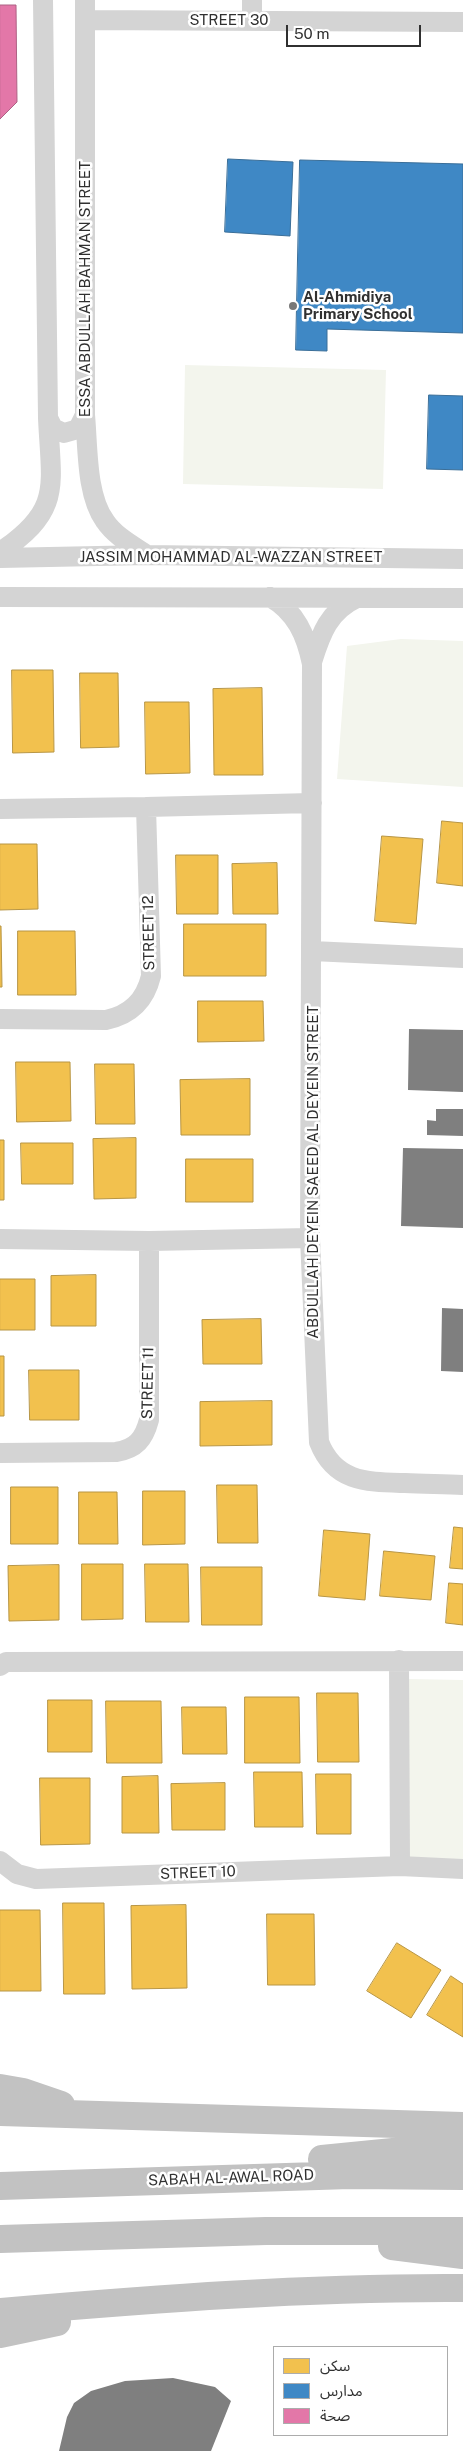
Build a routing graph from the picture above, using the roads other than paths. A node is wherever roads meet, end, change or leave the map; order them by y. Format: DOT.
graph roads {
  1 [pos="43,0"];
  2 [pos="84,0"];
  3 [pos="252,0"];
  4 [pos="85,20"];
  5 [pos="252,20"];
  6 [pos="463,22"];
  7 [pos="85,415"];
  8 [pos="48,418"];
  9 [pos="0,552"];
  10 [pos="147,555"];
  11 [pos="0,558"];
  12 [pos="463,559"];
  13 [pos="0,597"];
  14 [pos="270,598"];
  15 [pos="357,598"];
  16 [pos="463,598"];
  17 [pos="312,664"];
  18 [pos="312,803"];
  19 [pos="146,807"];
  20 [pos="0,809"];
  21 [pos="312,951"];
  22 [pos="463,958"];
  23 [pos="0,1019"];
  24 [pos="310,1238"];
  25 [pos="0,1240"];
  26 [pos="149,1241"];
  27 [pos="0,1453"];
  28 [pos="463,1485"];
  29 [pos="399,1660"];
  30 [pos="463,1660"];
  31 [pos="0,1666"];
  32 [pos="0,1861"];
  33 [pos="400,1866"];
  34 [pos="463,1869"];
  35 [pos="0,2088"];
  36 [pos="0,2112"];
  37 [pos="78,2113"];
  38 [pos="463,2126"];
  39 [pos="463,2149"];
  40 [pos="463,2176"];
  41 [pos="193,2178"];
  42 [pos="0,2186"];
  43 [pos="266,2231"];
  44 [pos="463,2231"];
  45 [pos="0,2239"];
  46 [pos="463,2255"];
  47 [pos="463,2288"];
  48 [pos="182,2297"];
  49 [pos="0,2312"];
  50 [pos="0,2334"];
  1 -- 8 [label="street"];
  2 -- 4 [label="street, ESSA ABDULLAH BAHMAN STREET"];
  3 -- 5 [label="street"];
  4 -- 5 [label="street, STREET 30"];
  4 -- 7 [label="street, ESSA ABDULLAH BAHMAN STREET"];
  5 -- 6 [label="street, STREET 30"];
  7 -- 8 [label="street"];
  7 -- 10 [label="street, ESSA ABDULLAH BAHMAN STREET"];
  8 -- 9 [label="street"];
  10 -- 11 [label="street, JASSIM MOHAMMAD AL-WAZZAN STREET"];
  10 -- 12 [label="street, JASSIM MOHAMMAD AL-WAZZAN STREET"];
  13 -- 14 [label="street"];
  14 -- 15 [label="street"];
  14 -- 17 [label="street, ABDULLAH DEYEIN SAEED AL DEYEIN STREET"];
  15 -- 16 [label="street"];
  15 -- 17 [label="street, ABDULLAH DEYEIN SAEED AL DEYEIN STREET"];
  17 -- 18 [label="street, ABDULLAH DEYEIN SAEED AL DEYEIN STREET"];
  18 -- 19 [label="street"];
  18 -- 21 [label="street, ABDULLAH DEYEIN SAEED AL DEYEIN STREET"];
  19 -- 20 [label="street"];
  19 -- 23 [label="street, STREET 12"];
  21 -- 22 [label="street"];
  21 -- 24 [label="street, ABDULLAH DEYEIN SAEED AL DEYEIN STREET"];
  24 -- 26 [label="street"];
  24 -- 28 [label="street, ABDULLAH DEYEIN SAEED AL DEYEIN STREET"];
  25 -- 26 [label="street"];
  26 -- 27 [label="street, STREET 11"];
  29 -- 30 [label="street"];
  29 -- 31 [label="street"];
  29 -- 33 [label="street"];
  32 -- 33 [label="street, STREET 10"];
  33 -- 34 [label="street, STREET 10"];
  35 -- 37 [label="highway"];
  36 -- 37 [label="highway"];
  37 -- 38 [label="highway"];
  39 -- 41 [label="highway"];
  40 -- 41 [label="highway, SABAH AL-AWAL ROAD"];
  41 -- 42 [label="highway, SABAH AL-AWAL ROAD"];
  43 -- 44 [label="highway"];
  43 -- 45 [label="highway"];
  43 -- 46 [label="highway"];
  47 -- 48 [label="highway"];
  48 -- 49 [label="highway"];
  48 -- 50 [label="highway"];
}
